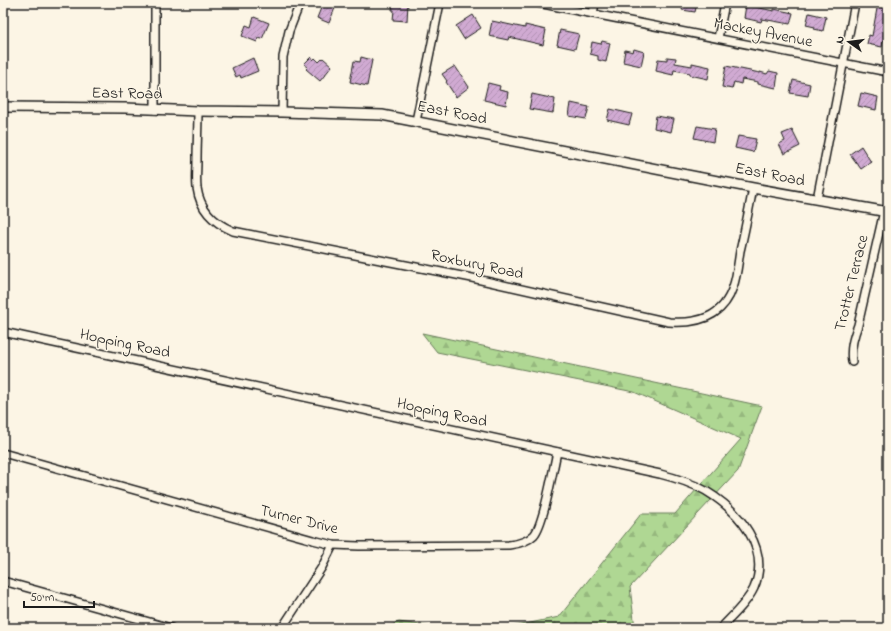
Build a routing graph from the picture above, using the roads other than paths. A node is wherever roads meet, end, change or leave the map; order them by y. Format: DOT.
graph roads {
  1 [pos="155,3"];
  2 [pos="300,3"];
  3 [pos="440,3"];
  4 [pos="538,3"];
  5 [pos="595,3"];
  6 [pos="725,3"];
  7 [pos="854,3"];
  8 [pos="593,14"];
  9 [pos="718,38"];
  10 [pos="843,63"];
  11 [pos="888,72"];
  12 [pos="3,107"];
  13 [pos="155,110"];
  14 [pos="198,111"];
  15 [pos="282,112"];
  16 [pos="416,121"];
  17 [pos="753,188"];
  18 [pos="817,199"];
  19 [pos="886,212"];
  20 [pos="3,332"];
  21 [pos="852,362"];
  22 [pos="557,452"];
  23 [pos="3,453"];
  24 [pos="333,545"];
  25 [pos="3,581"];
  26 [pos="171,628"];
  27 [pos="282,628"];
  28 [pos="721,628"];
  1 -- 13 [label="street"];
  2 -- 15 [label="street"];
  3 -- 16 [label="street"];
  4 -- 8 [label="street, Mackey Avenue"];
  5 -- 8 [label="street"];
  6 -- 9 [label="street"];
  7 -- 10 [label="street"];
  8 -- 9 [label="street, Mackey Avenue"];
  9 -- 10 [label="street, Mackey Avenue"];
  10 -- 11 [label="street, Mackey Avenue"];
  10 -- 18 [label="street"];
  12 -- 13 [label="street, East Road"];
  13 -- 14 [label="street, East Road"];
  14 -- 15 [label="street, East Road"];
  14 -- 17 [label="street, Roxbury Road"];
  15 -- 16 [label="street, East Road"];
  16 -- 17 [label="street, East Road"];
  17 -- 18 [label="street, East Road"];
  18 -- 19 [label="street, East Road"];
  19 -- 21 [label="street, Trotter Terrace"];
  20 -- 22 [label="street, Hopping Road"];
  22 -- 24 [label="street, Turner Drive"];
  22 -- 28 [label="street, Hopping Road"];
  23 -- 24 [label="street, Turner Drive"];
  24 -- 27 [label="street"];
  25 -- 26 [label="street"];
}
